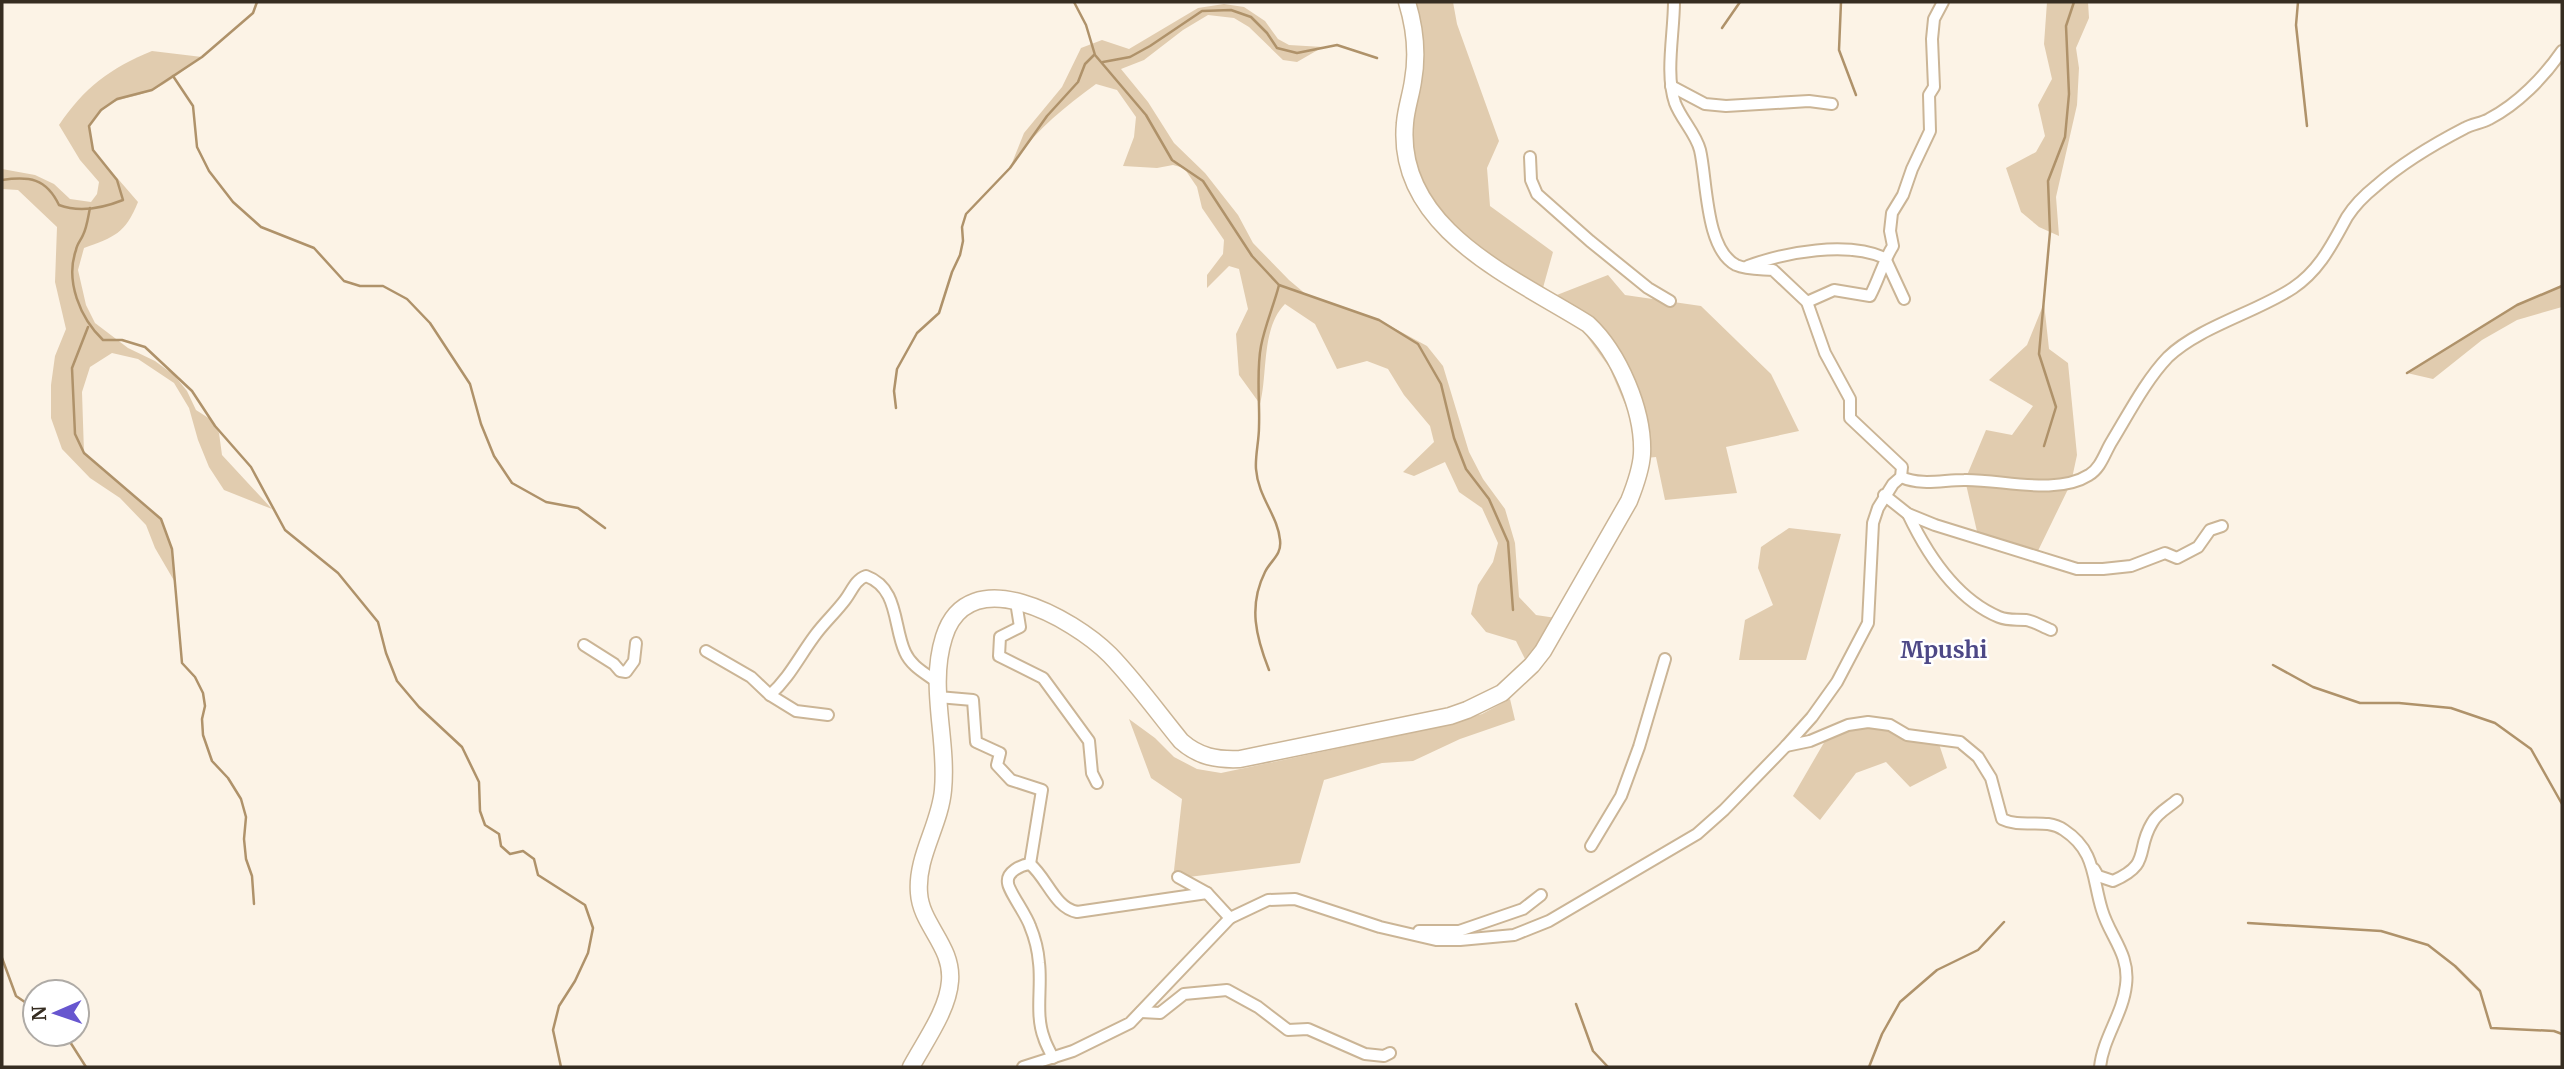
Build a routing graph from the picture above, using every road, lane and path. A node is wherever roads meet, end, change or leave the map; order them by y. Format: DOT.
graph roads {
  1 [pos="1407,2"];
  2 [pos="1674,2"];
  3 [pos="1942,2"];
  4 [pos="2562,51"];
  5 [pos="1671,86"];
  6 [pos="1832,104"];
  7 [pos="1530,157"];
  8 [pos="1885,258"];
  9 [pos="1745,268"];
  10 [pos="1904,299"];
  11 [pos="1670,302"];
  12 [pos="1807,302"];
  13 [pos="1901,477"];
  14 [pos="1884,495"];
  15 [pos="1908,514"];
  16 [pos="2222,526"];
  17 [pos="1016,602"];
  18 [pos="2051,631"];
  19 [pos="636,643"];
  20 [pos="584,645"];
  21 [pos="706,651"];
  22 [pos="1665,659"];
  23 [pos="938,689"];
  24 [pos="770,695"];
  25 [pos="828,715"];
  26 [pos="1786,746"];
  27 [pos="1097,783"];
  28 [pos="2177,800"];
  29 [pos="1591,846"];
  30 [pos="1030,864"];
  31 [pos="2093,866"];
  32 [pos="1178,877"];
  33 [pos="1207,893"];
  34 [pos="1541,895"];
  35 [pos="1230,918"];
  36 [pos="1406,932"];
  37 [pos="1140,1012"];
  38 [pos="1391,1054"];
  39 [pos="1046,1062"];
  40 [pos="911,1067"];
  41 [pos="1023,1067"];
  42 [pos="2100,1067"];
  1 -- 17 [label="highway"];
  2 -- 5 [label="street"];
  3 -- 8 [label="street"];
  4 -- 13 [label="street"];
  5 -- 6 [label="street"];
  5 -- 9 [label="street"];
  7 -- 11 [label="street"];
  8 -- 9 [label="street"];
  8 -- 10 [label="street"];
  8 -- 12 [label="street"];
  9 -- 12 [label="street"];
  12 -- 13 [label="street"];
  13 -- 14 [label="street"];
  14 -- 15 [label="street"];
  14 -- 26 [label="street"];
  15 -- 16 [label="street"];
  15 -- 18 [label="street"];
  17 -- 23 [label="highway"];
  17 -- 27 [label="street"];
  19 -- 20 [label="street"];
  21 -- 24 [label="street"];
  22 -- 29 [label="street"];
  23 -- 24 [label="street"];
  23 -- 30 [label="street"];
  23 -- 40 [label="highway"];
  24 -- 25 [label="street"];
  26 -- 31 [label="street"];
  26 -- 36 [label="street"];
  28 -- 31 [label="street"];
  30 -- 33 [label="street"];
  30 -- 39 [label="street"];
  31 -- 42 [label="street"];
  32 -- 33 [label="street"];
  33 -- 35 [label="street"];
  34 -- 36 [label="street"];
  35 -- 36 [label="street"];
  35 -- 37 [label="street"];
  37 -- 38 [label="street"];
  37 -- 39 [label="street"];
  39 -- 41 [label="street"];
}
